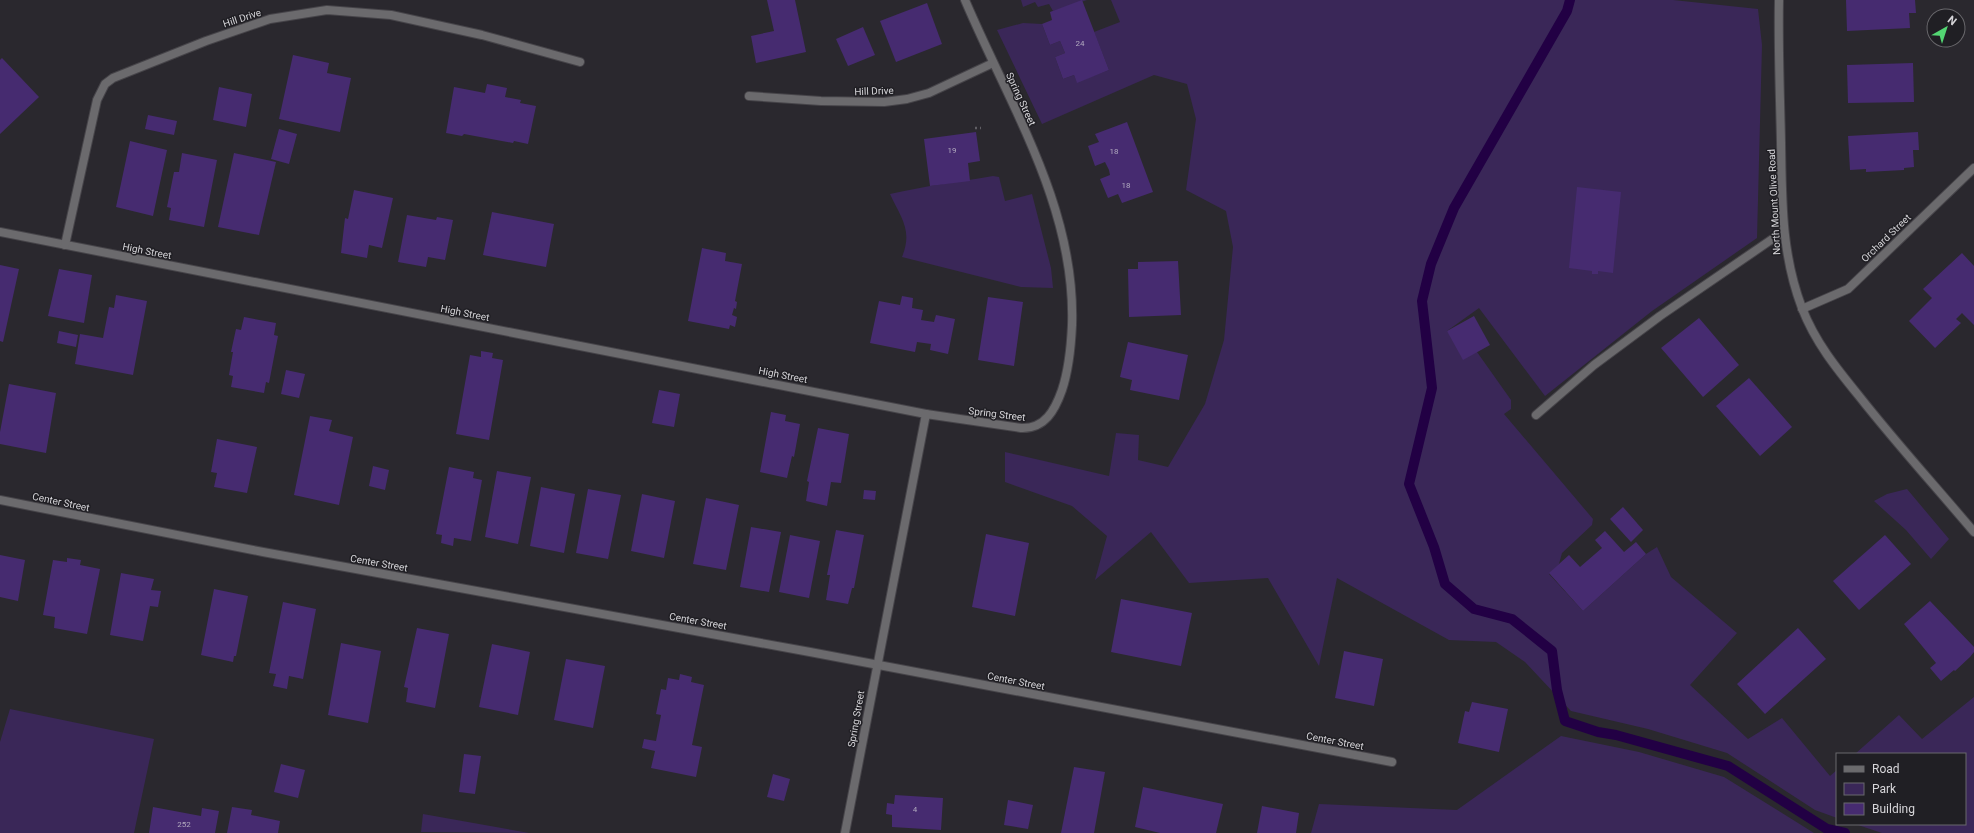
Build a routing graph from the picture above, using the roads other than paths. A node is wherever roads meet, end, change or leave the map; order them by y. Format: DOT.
graph roads {
  1 [pos="965,0"];
  2 [pos="1779,0"];
  3 [pos="580,62"];
  4 [pos="993,63"];
  5 [pos="749,96"];
  6 [pos="1974,168"];
  7 [pos="1784,231"];
  8 [pos="0,232"];
  9 [pos="64,245"];
  10 [pos="1802,309"];
  11 [pos="926,414"];
  12 [pos="1536,415"];
  13 [pos="0,500"];
  14 [pos="1974,532"];
  15 [pos="876,665"];
  16 [pos="1392,762"];
  17 [pos="845,833"];
  1 -- 4 [label="street, Spring Street"];
  2 -- 7 [label="street, North Mount Olive Road"];
  3 -- 9 [label="street, Hill Drive"];
  4 -- 5 [label="street, Hill Drive"];
  4 -- 11 [label="street, Spring Street"];
  6 -- 10 [label="street, Orchard Street"];
  7 -- 10 [label="street, North Mount Olive Road"];
  7 -- 12 [label="street"];
  8 -- 9 [label="street, High Street"];
  9 -- 11 [label="street, High Street"];
  10 -- 14 [label="street, North Mount Olive Road"];
  11 -- 15 [label="street, Spring Street"];
  13 -- 15 [label="street, Center Street"];
  15 -- 16 [label="street, Center Street"];
  15 -- 17 [label="street, Spring Street"];
}
